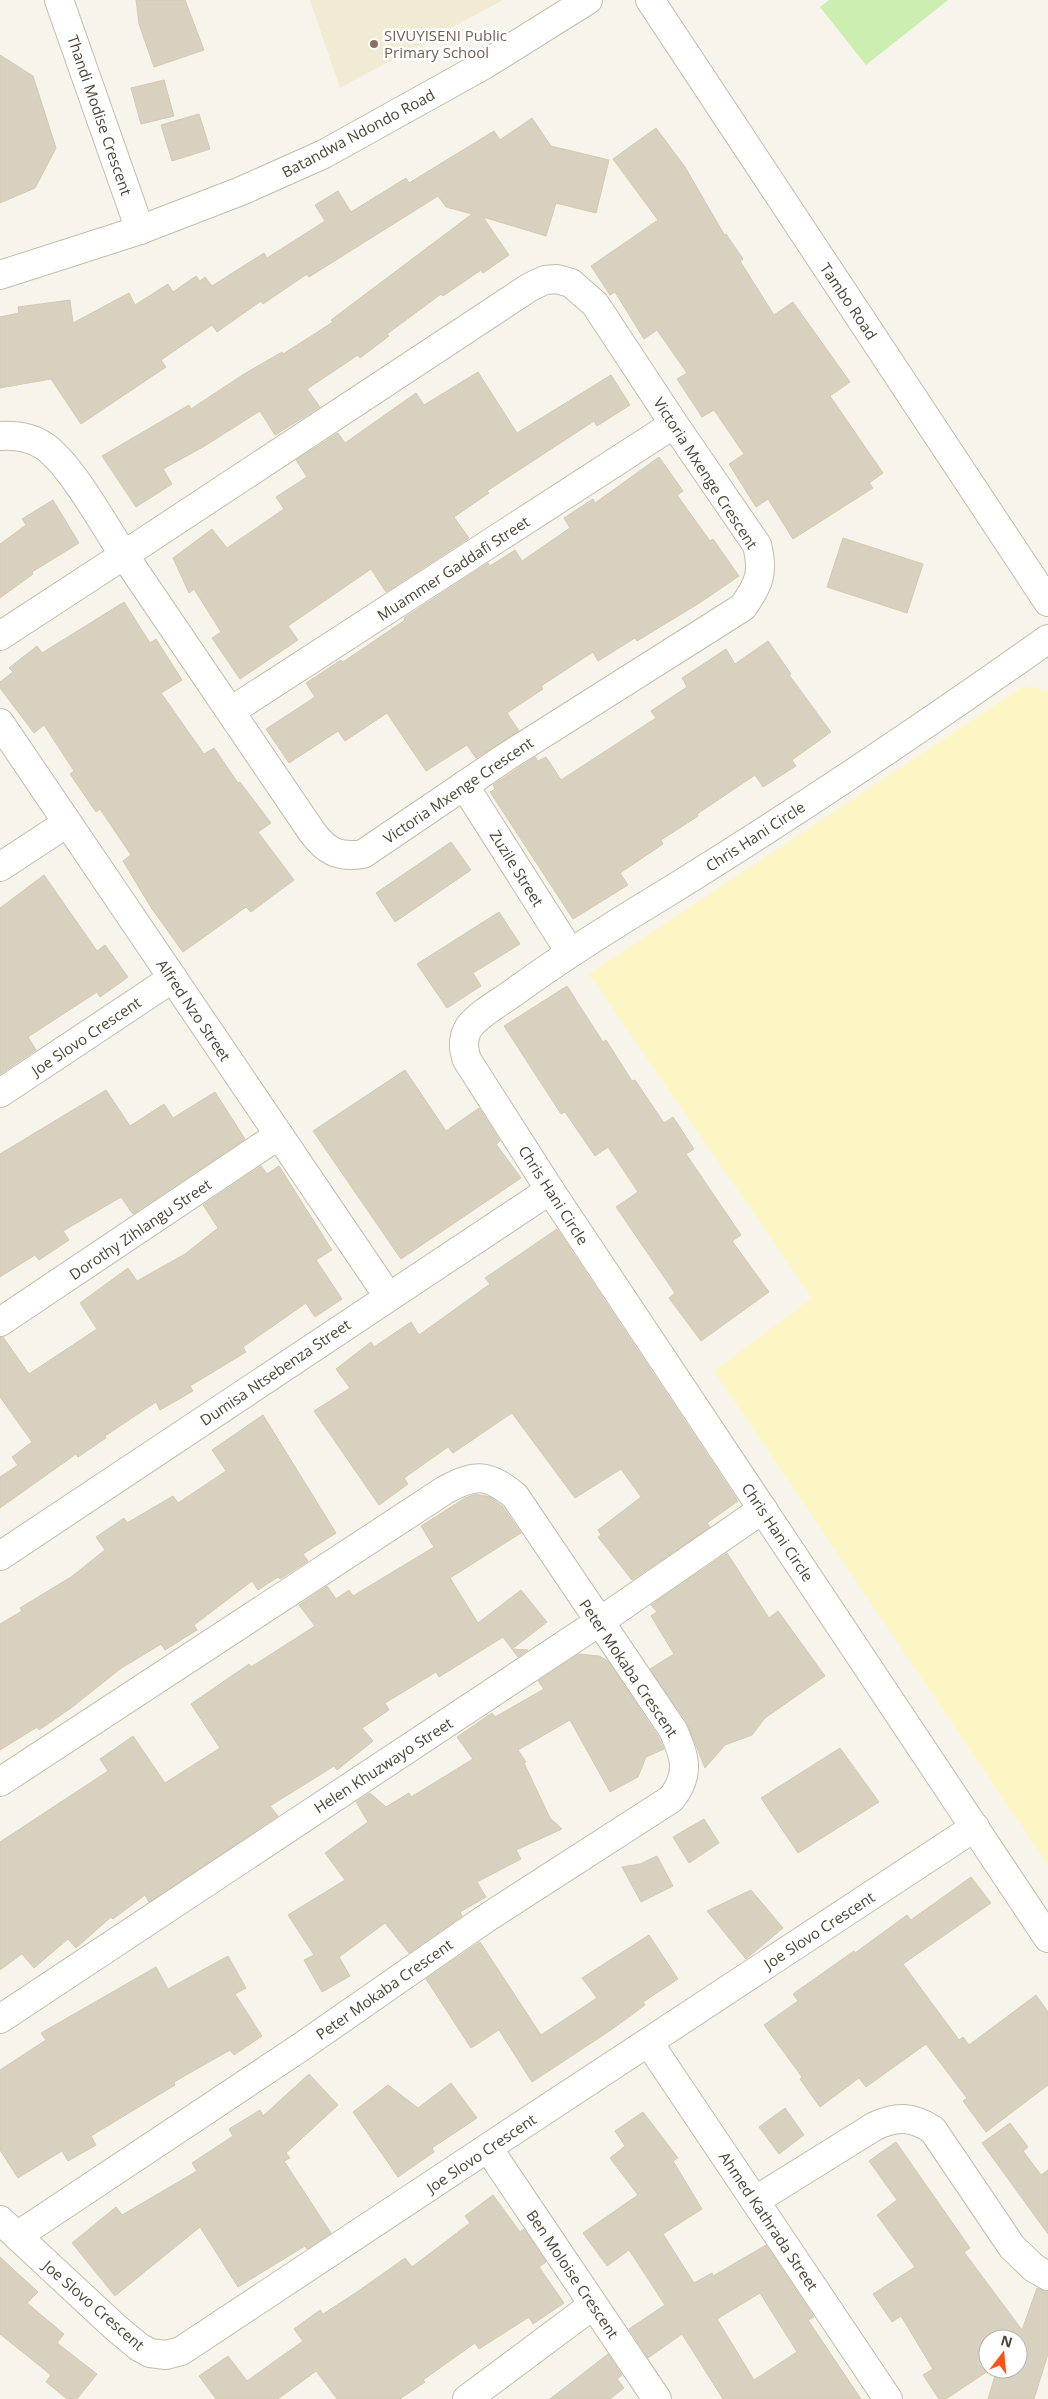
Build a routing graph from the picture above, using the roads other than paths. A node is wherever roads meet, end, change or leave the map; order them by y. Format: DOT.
graph roads {
  1 [pos="59,0"];
  2 [pos="588,0"];
  3 [pos="650,0"];
  4 [pos="140,230"];
  5 [pos="0,275"];
  6 [pos="674,424"];
  7 [pos="0,436"];
  8 [pos="124,555"];
  9 [pos="1048,602"];
  10 [pos="0,636"];
  11 [pos="1048,639"];
  12 [pos="231,711"];
  13 [pos="0,723"];
  14 [pos="464,785"];
  15 [pos="67,823"];
  16 [pos="0,867"];
  17 [pos="570,952"];
  18 [pos="173,978"];
  19 [pos="0,1094"];
  20 [pos="279,1135"];
  21 [pos="550,1190"];
  22 [pos="388,1296"];
  23 [pos="0,1322"];
  24 [pos="763,1509"];
  25 [pos="0,1556"];
  26 [pos="599,1622"];
  27 [pos="0,1782"];
  28 [pos="975,1827"];
  29 [pos="1048,1938"];
  30 [pos="0,2019"];
  31 [pos="649,2043"];
  32 [pos="488,2148"];
  33 [pos="756,2200"];
  34 [pos="9,2228"];
  35 [pos="1048,2276"];
  36 [pos="593,2305"];
  37 [pos="468,2399"];
  38 [pos="657,2399"];
  39 [pos="888,2399"];
  1 -- 4 [label="street, Thandi Modise Crescent"];
  2 -- 4 [label="street, Batandwa Ndondo Road"];
  3 -- 9 [label="street, Tambo Road"];
  4 -- 5 [label="street, Batandwa Ndondo Road"];
  6 -- 8 [label="street, Victoria Mxenge Crescent"];
  6 -- 12 [label="street, Muammer Gaddafi Street"];
  6 -- 14 [label="street, Victoria Mxenge Crescent"];
  7 -- 8 [label="street"];
  8 -- 10 [label="street, Victoria Mxenge Crescent"];
  8 -- 12 [label="street, Victoria Mxenge Crescent"];
  11 -- 17 [label="street, Chris Hani Circle"];
  12 -- 14 [label="street, Victoria Mxenge Crescent"];
  13 -- 15 [label="street, Alfred Nzo Street"];
  14 -- 17 [label="street, Zuzile Street"];
  15 -- 16 [label="street"];
  15 -- 18 [label="street, Alfred Nzo Street"];
  17 -- 21 [label="street, Chris Hani Circle"];
  18 -- 19 [label="street, Joe Slovo Crescent"];
  18 -- 20 [label="street, Alfred Nzo Street"];
  20 -- 22 [label="street, Alfred Nzo Street"];
  20 -- 23 [label="street, Dorothy Zihlangu Street"];
  21 -- 22 [label="street, Dumisa Ntsebenza Street"];
  21 -- 24 [label="street, Chris Hani Circle"];
  22 -- 25 [label="street, Dumisa Ntsebenza Street"];
  24 -- 26 [label="street, Helen Khuzwayo Street"];
  24 -- 28 [label="street, Chris Hani Circle"];
  26 -- 27 [label="street, Peter Mokaba Crescent"];
  26 -- 30 [label="street, Helen Khuzwayo Street"];
  26 -- 34 [label="street, Peter Mokaba Crescent"];
  28 -- 29 [label="street, Chris Hani Circle"];
  28 -- 31 [label="street, Joe Slovo Crescent"];
  31 -- 32 [label="street, Joe Slovo Crescent"];
  31 -- 33 [label="street, Ahmed Kathrada Street"];
  32 -- 34 [label="street, Joe Slovo Crescent"];
  32 -- 36 [label="street, Ben Moloise Crescent"];
  33 -- 35 [label="street"];
  33 -- 39 [label="street, Ahmed Kathrada Street"];
  36 -- 37 [label="street"];
  36 -- 38 [label="street, Ben Moloise Crescent"];
}
